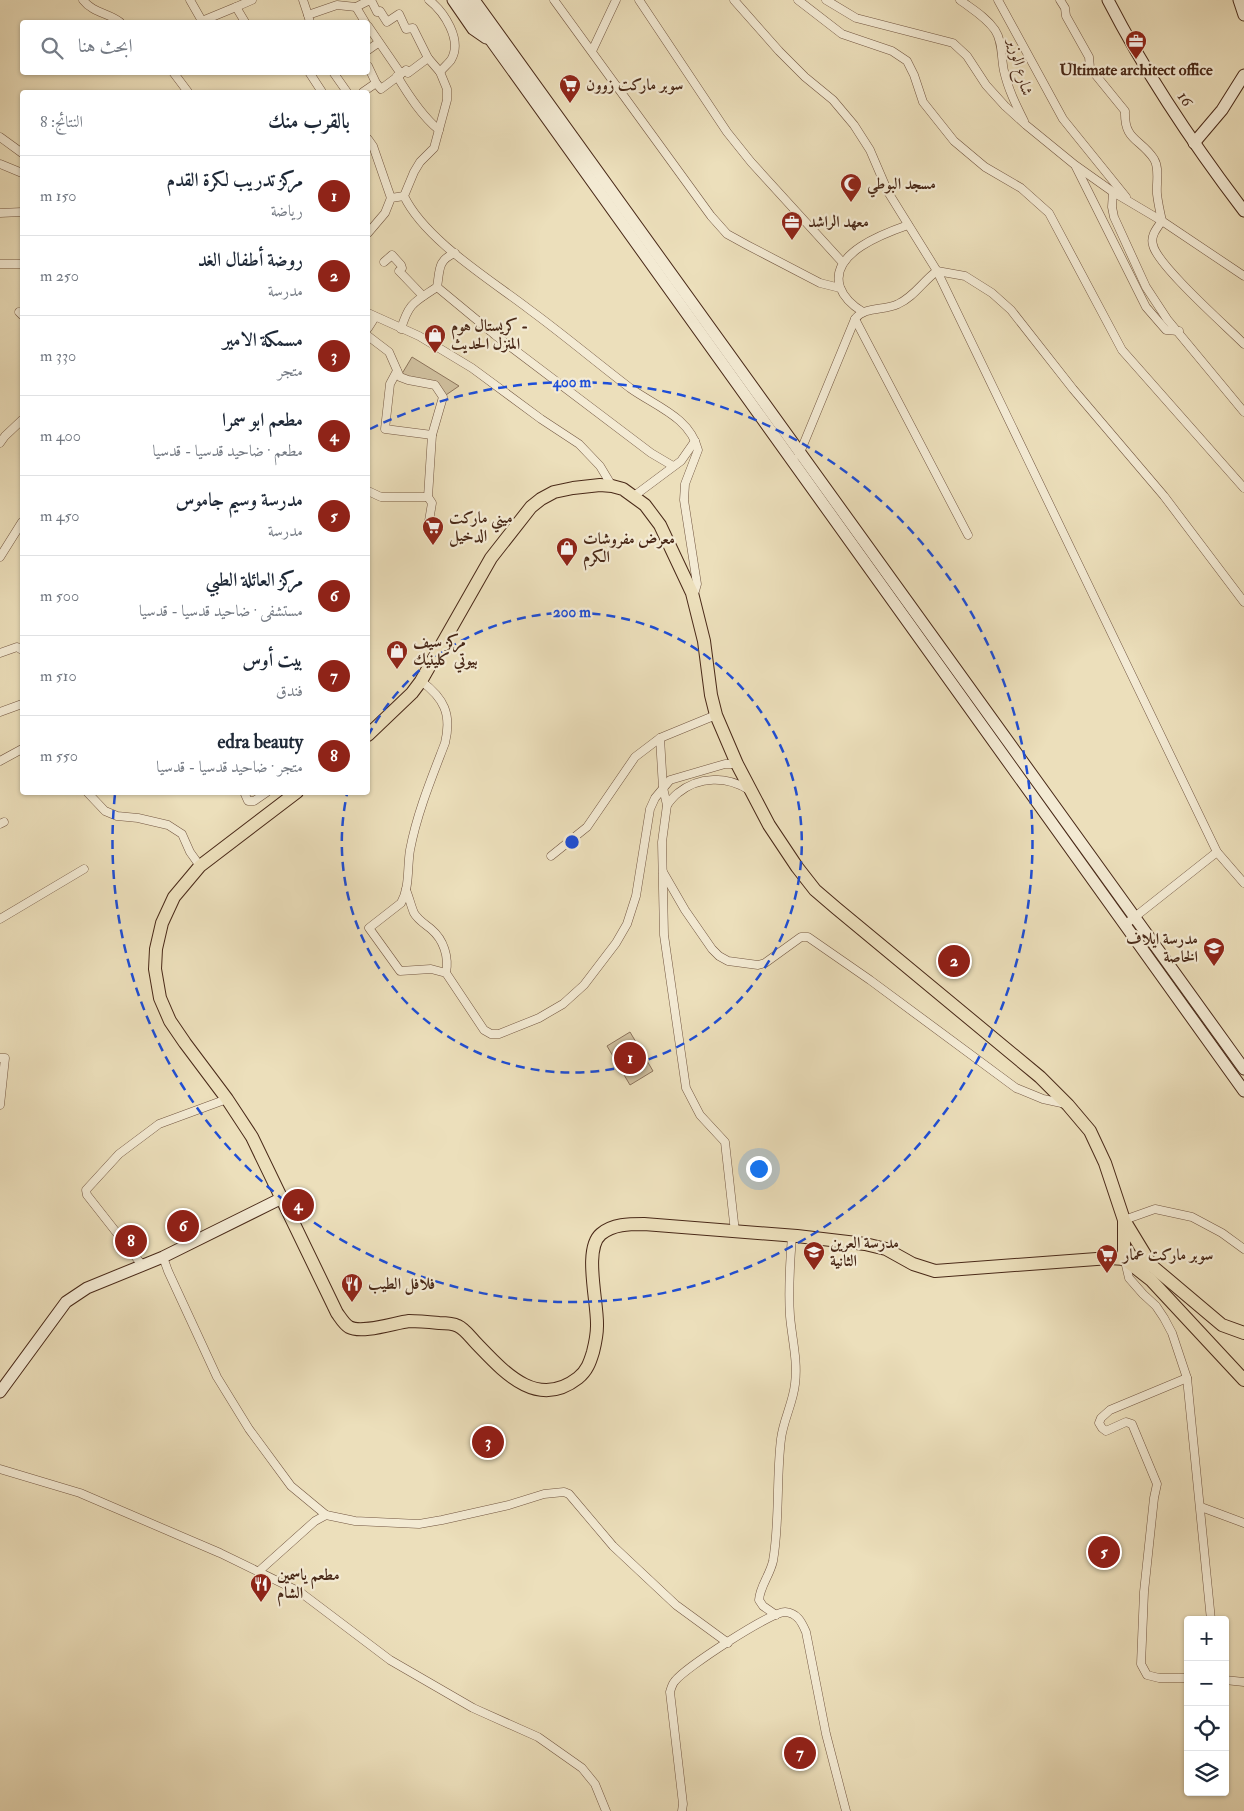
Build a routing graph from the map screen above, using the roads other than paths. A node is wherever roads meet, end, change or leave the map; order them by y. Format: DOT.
graph roads {
  1 [pos="83,0"];
  2 [pos="190,0"];
  3 [pos="252,0"];
  4 [pos="303,0"];
  5 [pos="370,0"];
  6 [pos="453,0"];
  7 [pos="462,0"];
  8 [pos="474,0"];
  9 [pos="554,0"];
  10 [pos="616,0"];
  11 [pos="639,0"];
  12 [pos="734,0"];
  13 [pos="798,0"];
  14 [pos="826,0"];
  15 [pos="960,0"];
  16 [pos="998,0"];
  17 [pos="1060,0"];
  18 [pos="1108,0"];
  19 [pos="1239,0"];
  20 [pos="434,2"];
  21 [pos="240,4"];
  22 [pos="356,7"];
  23 [pos="1244,16"];
  24 [pos="309,19"];
  25 [pos="118,20"];
  26 [pos="201,20"];
  27 [pos="204,20"];
  28 [pos="244,20"];
  29 [pos="362,20"];
  30 [pos="370,29"];
  31 [pos="378,43"];
  32 [pos="494,45"];
  33 [pos="370,49"];
  34 [pos="592,51"];
  35 [pos="428,58"];
  36 [pos="370,70"];
  37 [pos="440,72"];
  38 [pos="175,75"];
  39 [pos="311,75"];
  40 [pos="335,75"];
  41 [pos="399,75"];
  42 [pos="1244,76"];
  43 [pos="376,83"];
  44 [pos="186,90"];
  45 [pos="321,90"];
  46 [pos="346,90"];
  47 [pos="366,90"];
  48 [pos="1026,126"];
  49 [pos="439,130"];
  50 [pos="0,137"];
  51 [pos="370,142"];
  52 [pos="1194,144"];
  53 [pos="20,152"];
  54 [pos="0,164"];
  55 [pos="1075,165"];
  56 [pos="20,172"];
  57 [pos="1114,192"];
  58 [pos="404,196"];
  59 [pos="391,198"];
  60 [pos="1129,200"];
  61 [pos="1244,211"];
  62 [pos="20,212"];
  63 [pos="0,213"];
  64 [pos="1162,221"];
  65 [pos="908,225"];
  66 [pos="370,231"];
  67 [pos="455,253"];
  68 [pos="384,262"];
  69 [pos="844,263"];
  70 [pos="0,264"];
  71 [pos="20,264"];
  72 [pos="936,271"];
  73 [pos="1244,276"];
  74 [pos="437,288"];
  75 [pos="840,288"];
  76 [pos="423,296"];
  77 [pos="863,312"];
  78 [pos="371,315"];
  79 [pos="855,319"];
  80 [pos="402,329"];
  81 [pos="1178,331"];
  82 [pos="370,338"];
  83 [pos="1244,344"];
  84 [pos="397,371"];
  85 [pos="1244,412"];
  86 [pos="20,422"];
  87 [pos="432,435"];
  88 [pos="695,441"];
  89 [pos="0,443"];
  90 [pos="797,457"];
  91 [pos="674,466"];
  92 [pos="612,486"];
  93 [pos="1244,488"];
  94 [pos="370,492"];
  95 [pos="634,496"];
  96 [pos="428,497"];
  97 [pos="428,521"];
  98 [pos="20,525"];
  99 [pos="968,535"];
  100 [pos="0,557"];
  101 [pos="692,593"];
  102 [pos="1244,602"];
  103 [pos="20,649"];
  104 [pos="0,653"];
  105 [pos="420,681"];
  106 [pos="20,705"];
  107 [pos="0,712"];
  108 [pos="716,715"];
  109 [pos="370,733"];
  110 [pos="660,738"];
  111 [pos="20,750"];
  112 [pos="0,761"];
  113 [pos="737,764"];
  114 [pos="663,788"];
  115 [pos="752,792"];
  116 [pos="90,795"];
  117 [pos="246,795"];
  118 [pos="263,795"];
  119 [pos="293,795"];
  120 [pos="667,805"];
  121 [pos="1217,852"];
  122 [pos="551,856"];
  123 [pos="200,866"];
  124 [pos="84,870"];
  125 [pos="663,872"];
  126 [pos="1244,883"];
  127 [pos="406,890"];
  128 [pos="0,919"];
  129 [pos="1130,921"];
  130 [pos="446,973"];
  131 [pos="0,1058"];
  132 [pos="1244,1068"];
  133 [pos="1244,1091"];
  134 [pos="227,1099"];
  135 [pos="1068,1104"];
  136 [pos="0,1105"];
  137 [pos="282,1198"];
  138 [pos="1124,1220"];
  139 [pos="735,1232"];
  140 [pos="792,1236"];
  141 [pos="1244,1249"];
  142 [pos="163,1256"];
  143 [pos="1124,1259"];
  144 [pos="142,1265"];
  145 [pos="1152,1266"];
  146 [pos="1244,1333"];
  147 [pos="1187,1378"];
  148 [pos="1244,1380"];
  149 [pos="0,1392"];
  150 [pos="0,1469"];
  151 [pos="1201,1507"];
  152 [pos="326,1515"];
  153 [pos="1244,1524"];
  154 [pos="258,1572"];
  155 [pos="776,1615"];
  156 [pos="1211,1616"];
  157 [pos="728,1643"];
  158 [pos="1184,1678"];
  159 [pos="1229,1680"];
  160 [pos="1244,1682"];
  161 [pos="606,1811"];
  162 [pos="682,1811"];
  163 [pos="846,1811"];
  1 -- 25 [label="street"];
  2 -- 26 [label="street"];
  3 -- 21 [label="street"];
  4 -- 24 [label="street"];
  5 -- 22 [label="street"];
  5 -- 35 [label="street"];
  6 -- 32 [label="street"];
  7 -- 32 [label="street"];
  8 -- 90 [label="street"];
  9 -- 34 [label="street"];
  10 -- 34 [label="street"];
  11 -- 69 [label="street"];
  12 -- 65 [label="street"];
  13 -- 93 [label="street"];
  14 -- 48 [label="street"];
  15 -- 48 [label="street, شارع الوزير"];
  16 -- 60 [label="street"];
  17 -- 64 [label="street"];
  18 -- 52 [label="street, 16"];
  19 -- 23 [label="street"];
  20 -- 37 [label="street"];
  21 -- 27 [label="street"];
  21 -- 28 [label="street"];
  22 -- 24 [label="street"];
  22 -- 29 [label="street"];
  30 -- 31 [label="street"];
  31 -- 33 [label="street"];
  31 -- 41 [label="street"];
  32 -- 90 [label="street"];
  34 -- 75 [label="street"];
  35 -- 37 [label="street"];
  35 -- 41 [label="street"];
  36 -- 43 [label="street"];
  37 -- 49 [label="street"];
  38 -- 44 [label="street"];
  39 -- 45 [label="street"];
  40 -- 46 [label="street"];
  41 -- 43 [label="street"];
  41 -- 49 [label="street"];
  42 -- 52 [label="street"];
  43 -- 47 [label="street"];
  48 -- 55 [label="street"];
  49 -- 58 [label="street"];
  50 -- 53 [label="street"];
  51 -- 59 [label="street"];
  52 -- 61 [label="street, 16"];
  54 -- 56 [label="street"];
  55 -- 57 [label="street"];
  55 -- 81 [label="street"];
  57 -- 60 [label="street"];
  57 -- 81 [label="street"];
  58 -- 59 [label="street"];
  58 -- 67 [label="street"];
  59 -- 66 [label="street"];
  60 -- 64 [label="street"];
  62 -- 63 [label="street"];
  64 -- 73 [label="street"];
  64 -- 83 [label="street"];
  65 -- 69 [label="street"];
  65 -- 72 [label="street"];
  67 -- 74 [label="street"];
  67 -- 88 [label="street"];
  68 -- 76 [label="street"];
  69 -- 75 [label="street"];
  70 -- 71 [label="street"];
  72 -- 77 [label="street"];
  72 -- 102 [label="street"];
  72 -- 121 [label="street"];
  74 -- 76 [label="street"];
  74 -- 91 [label="street"];
  75 -- 77 [label="street"];
  76 -- 80 [label="street"];
  77 -- 79 [label="street"];
  78 -- 80 [label="street"];
  79 -- 90 [label="street"];
  79 -- 99 [label="street"];
  80 -- 92 [label="street"];
  81 -- 85 [label="street"];
  82 -- 84 [label="street"];
  84 -- 87 [label="street"];
  84 -- 87 [label="street"];
  86 -- 89 [label="street"];
  87 -- 96 [label="street"];
  88 -- 91 [label="street"];
  88 -- 101 [label="street"];
  90 -- 129 [label="street"];
  91 -- 95 [label="street"];
  92 -- 95 [label="main road"];
  92 -- 105 [label="main road"];
  94 -- 96 [label="street"];
  95 -- 101 [label="main road"];
  96 -- 97 [label="street"];
  98 -- 100 [label="street"];
  101 -- 108 [label="main road"];
  103 -- 104 [label="street"];
  105 -- 109 [label="main road"];
  105 -- 127 [label="street"];
  106 -- 107 [label="street"];
  108 -- 110 [label="street"];
  108 -- 113 [label="main road"];
  110 -- 114 [label="street"];
  110 -- 122 [label="street"];
  111 -- 112 [label="street"];
  113 -- 114 [label="street"];
  113 -- 115 [label="main road"];
  114 -- 120 [label="street"];
  114 -- 130 [label="street"];
  115 -- 120 [label="street"];
  115 -- 135 [label="main road"];
  116 -- 123 [label="street"];
  117 -- 118 [label="street"];
  119 -- 123 [label="main road"];
  120 -- 125 [label="street"];
  121 -- 126 [label="street"];
  121 -- 129 [label="street"];
  123 -- 134 [label="main road"];
  124 -- 128 [label="street"];
  125 -- 135 [label="street"];
  125 -- 139 [label="street"];
  127 -- 130 [label="street"];
  127 -- 130 [label="street"];
  129 -- 132 [label="street"];
  129 -- 133 [label="street"];
  131 -- 136 [label="street"];
  134 -- 137 [label="main road"];
  134 -- 144 [label="street"];
  135 -- 138 [label="main road"];
  137 -- 139 [label="main road"];
  137 -- 142 [label="street"];
  138 -- 141 [label="street"];
  138 -- 143 [label="main road"];
  138 -- 145 [label="main road"];
  139 -- 140 [label="main road"];
  140 -- 143 [label="main road"];
  140 -- 155 [label="street"];
  142 -- 144 [label="street"];
  142 -- 152 [label="street"];
  143 -- 145 [label="main road"];
  143 -- 147 [label="street"];
  143 -- 148 [label="main road"];
  144 -- 149 [label="street"];
  145 -- 146 [label="main road"];
  147 -- 151 [label="street"];
  147 -- 158 [label="street"];
  150 -- 154 [label="street"];
  151 -- 153 [label="street"];
  151 -- 156 [label="street"];
  152 -- 154 [label="street"];
  152 -- 157 [label="street"];
  154 -- 161 [label="street"];
  155 -- 157 [label="street"];
  155 -- 163 [label="street"];
  157 -- 162 [label="street"];
  159 -- 160 [label="street"];
}
